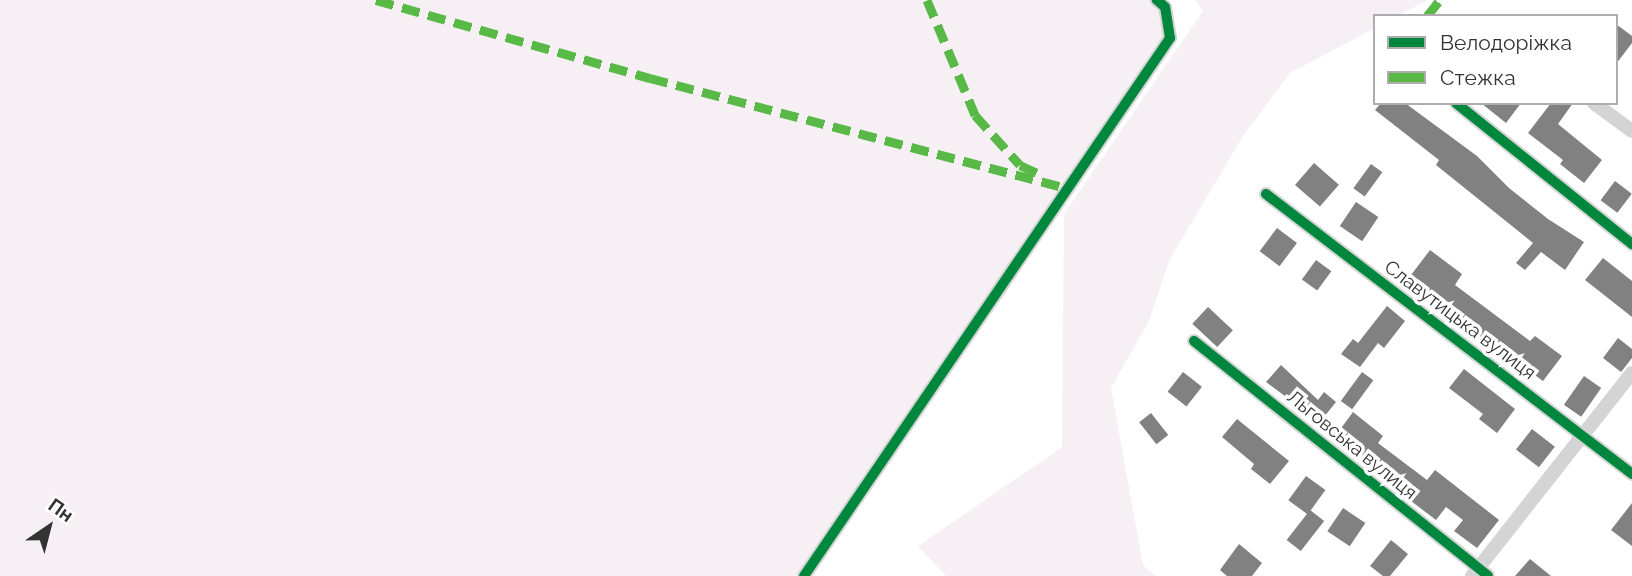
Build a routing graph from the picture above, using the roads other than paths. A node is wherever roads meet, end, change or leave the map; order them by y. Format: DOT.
graph roads {
  1 [pos="1157,0"];
  2 [pos="1458,105"];
  3 [pos="1597,105"];
  4 [pos="1632,131"];
  5 [pos="1266,194"];
  6 [pos="1632,244"];
  7 [pos="1194,341"];
  8 [pos="1632,373"];
  9 [pos="1585,436"];
  10 [pos="1632,474"];
  11 [pos="1479,573"];
  12 [pos="804,576"];
  1 -- 12 [label="street"];
  2 -- 6 [label="street"];
  3 -- 4 [label="street"];
  5 -- 9 [label="street, Славутицька вулиця"];
  7 -- 11 [label="street, Льговська вулиця"];
  8 -- 9 [label="street"];
  9 -- 10 [label="street, Славутицька вулиця"];
  9 -- 11 [label="street"];
}
